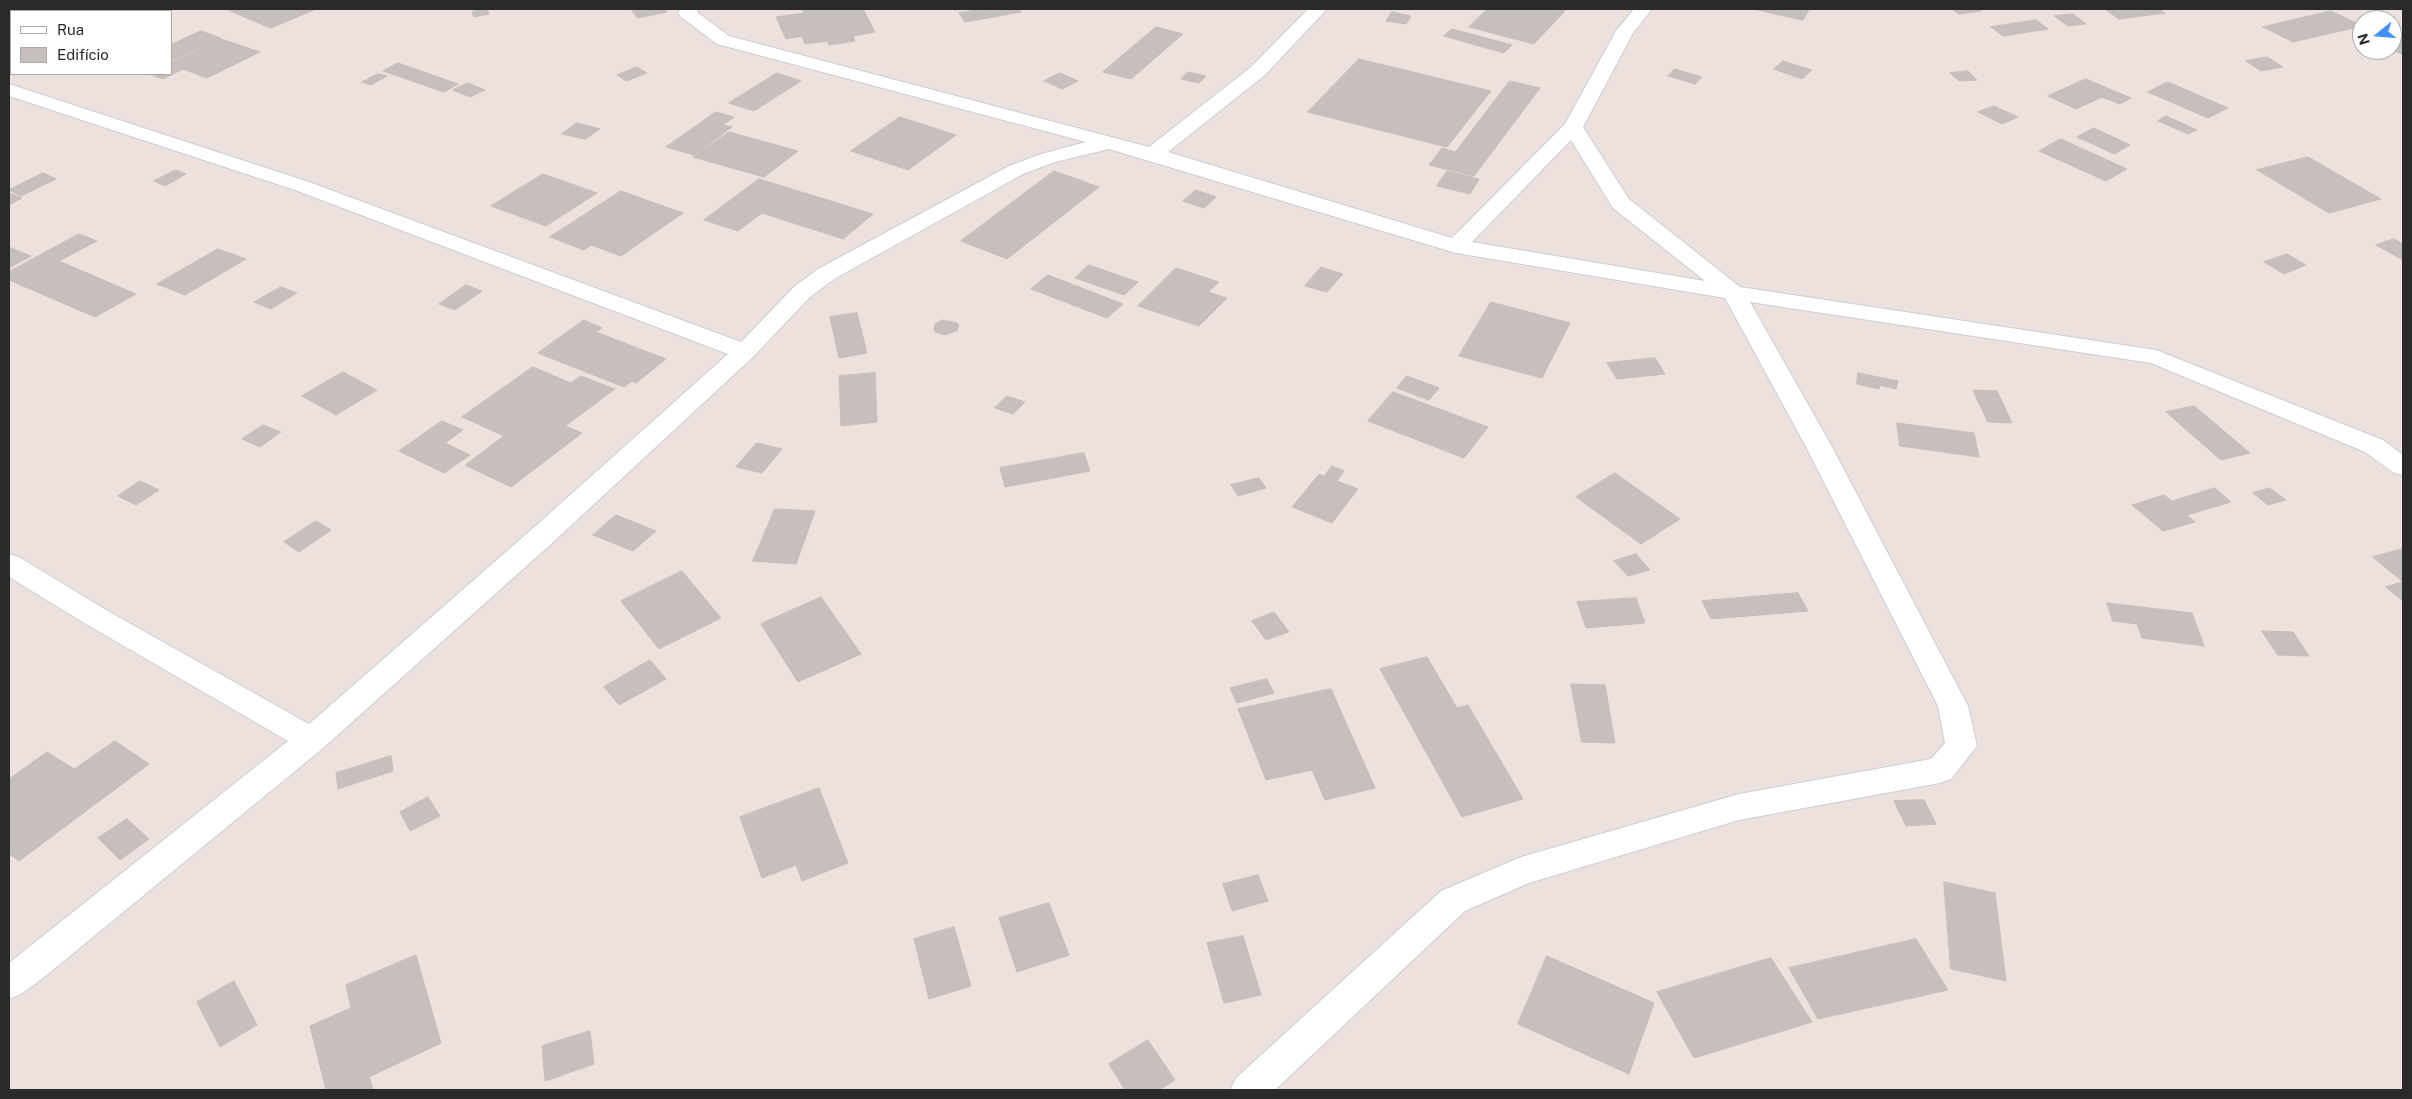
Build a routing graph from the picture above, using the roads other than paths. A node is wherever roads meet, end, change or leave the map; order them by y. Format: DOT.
graph roads {
  1 [pos="690,9"];
  2 [pos="1318,9"];
  3 [pos="1643,9"];
  4 [pos="9,90"];
  5 [pos="1573,127"];
  6 [pos="1108,142"];
  7 [pos="1153,154"];
  8 [pos="1456,246"];
  9 [pos="1734,293"];
  10 [pos="745,352"];
  11 [pos="2403,467"];
  12 [pos="9,564"];
  13 [pos="311,740"];
  14 [pos="9,983"];
  15 [pos="1249,1090"];
  1 -- 6 [label="street"];
  2 -- 7 [label="street"];
  3 -- 5 [label="street"];
  4 -- 10 [label="street"];
  5 -- 8 [label="street"];
  5 -- 9 [label="street"];
  6 -- 7 [label="street"];
  6 -- 10 [label="street"];
  7 -- 8 [label="street"];
  8 -- 9 [label="street"];
  9 -- 11 [label="street"];
  9 -- 15 [label="street"];
  10 -- 13 [label="street"];
  12 -- 13 [label="street"];
  13 -- 14 [label="street"];
}
